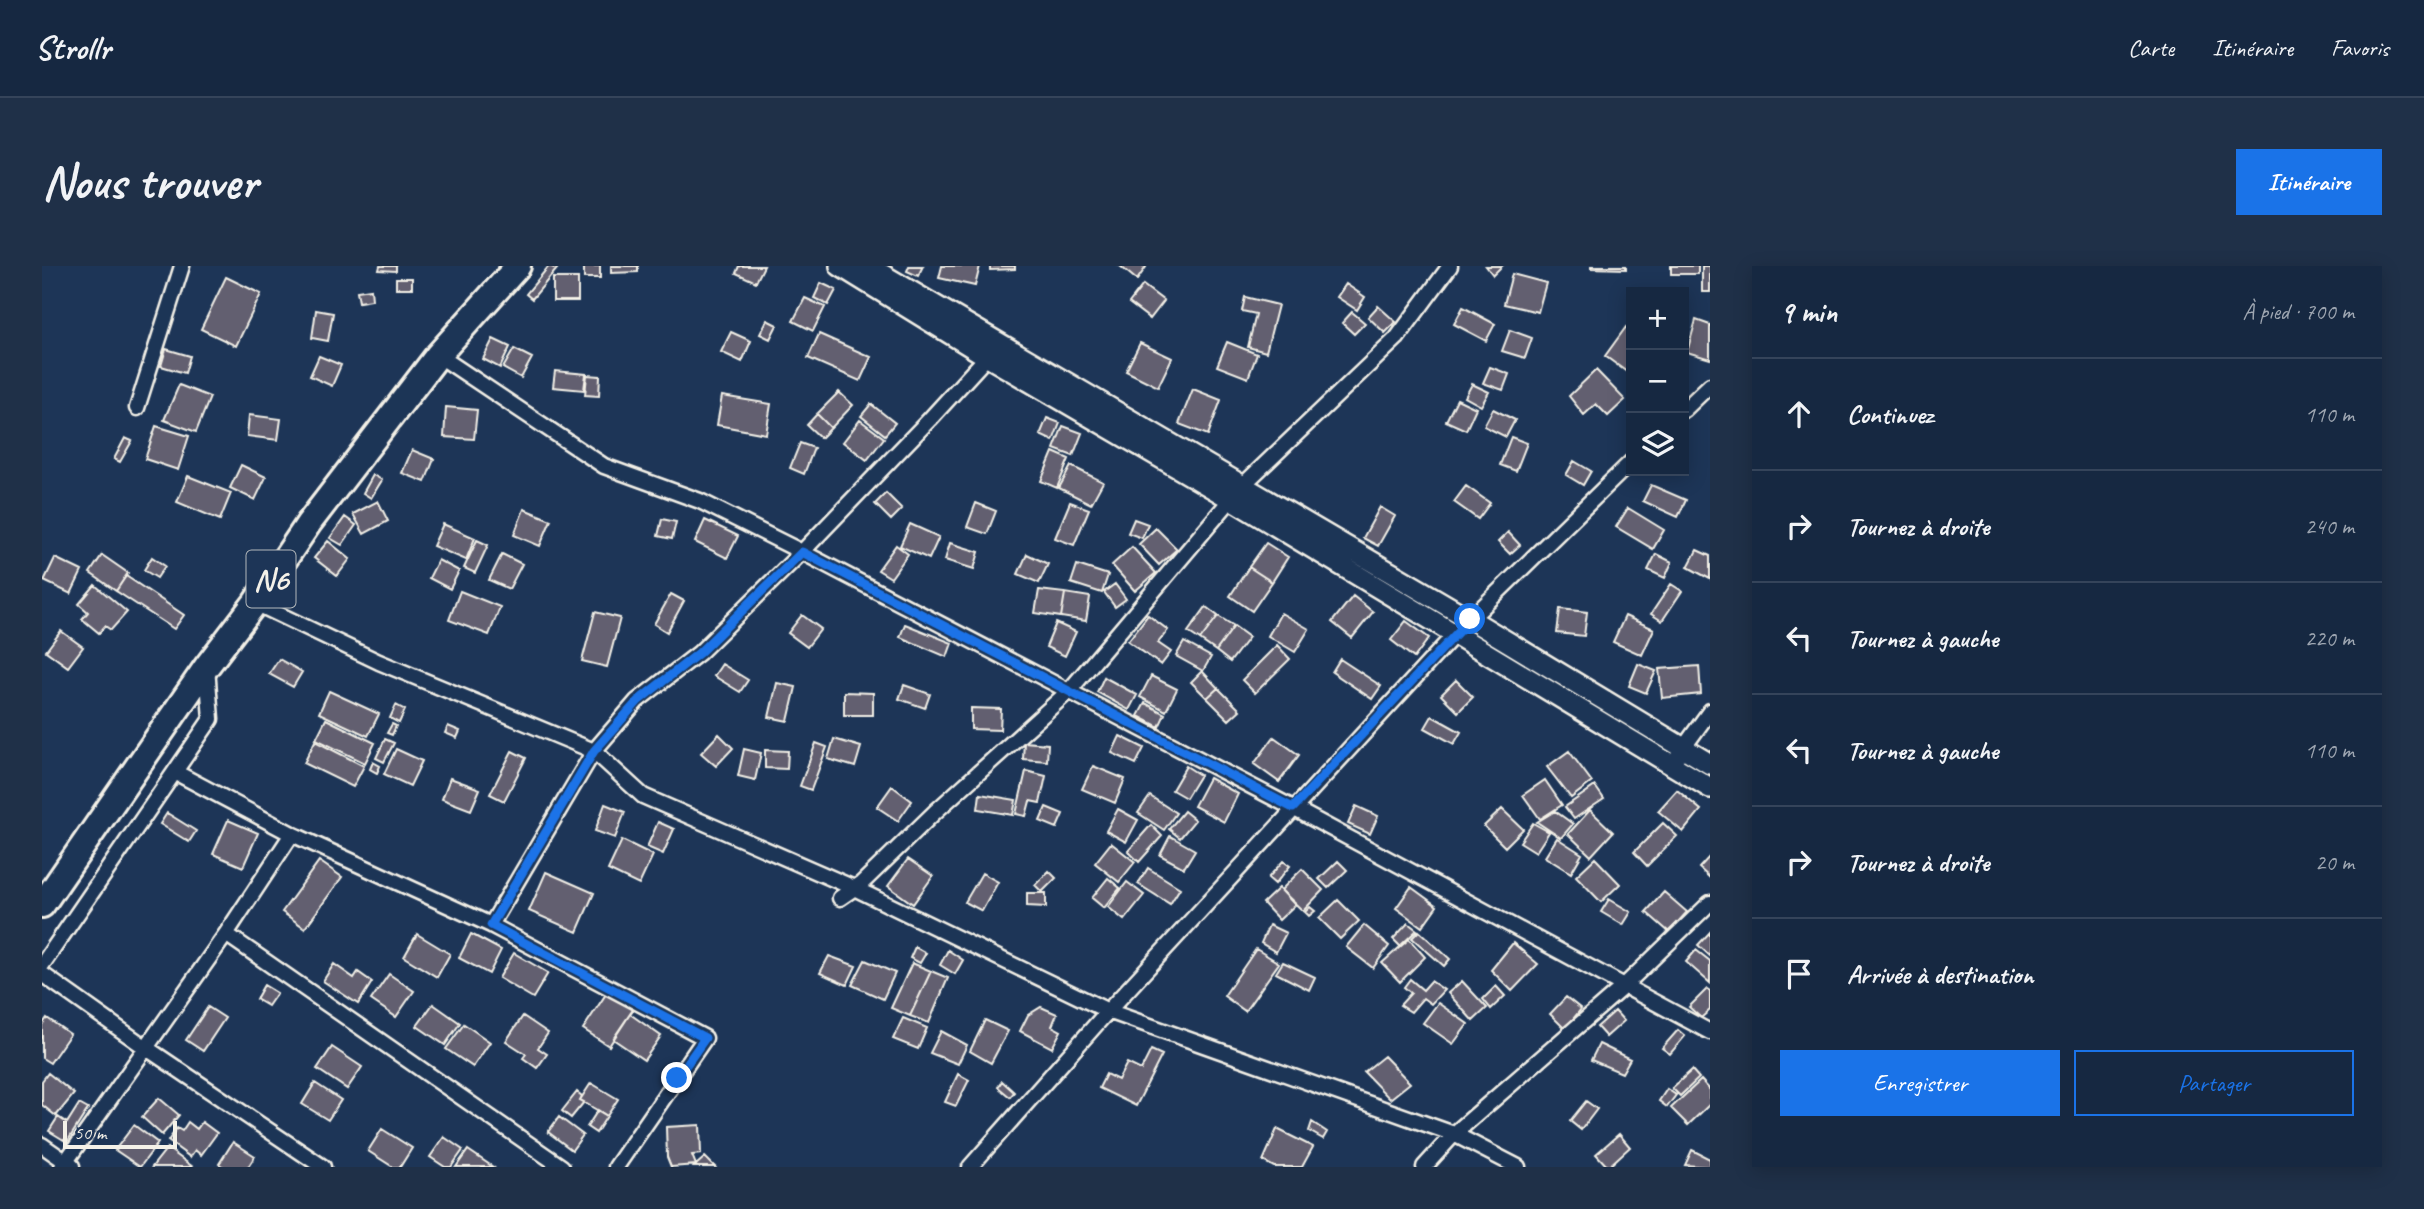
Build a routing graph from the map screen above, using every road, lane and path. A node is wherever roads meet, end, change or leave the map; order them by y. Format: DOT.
graph roads {
  1 [pos="182,266"];
  2 [pos="518,266"];
  3 [pos="840,266"];
  4 [pos="868,266"];
  5 [pos="1450,266"];
  6 [pos="992,350"];
  7 [pos="438,355"];
  8 [pos="1710,385"];
  9 [pos="1689,406"];
  10 [pos="137,408"];
  11 [pos="1626,467"];
  12 [pos="1237,492"];
  13 [pos="802,552"];
  14 [pos="255,603"];
  15 [pos="1470,619"];
  16 [pos="1456,633"];
  17 [pos="207,666"];
  18 [pos="1069,691"];
  19 [pos="1710,711"];
  20 [pos="1684,748"];
  21 [pos="594,751"];
  22 [pos="1710,764"];
  23 [pos="1671,765"];
  24 [pos="175,772"];
  25 [pos="1710,788"];
  26 [pos="1293,808"];
  27 [pos="292,834"];
  28 [pos="854,888"];
  29 [pos="841,898"];
  30 [pos="1710,903"];
  31 [pos="42,905"];
  32 [pos="491,925"];
  33 [pos="226,934"];
  34 [pos="42,965"];
  35 [pos="42,974"];
  36 [pos="1624,986"];
  37 [pos="1108,1011"];
  38 [pos="1710,1032"];
  39 [pos="145,1047"];
  40 [pos="1454,1134"];
  41 [pos="42,1145"];
  42 [pos="67,1165"];
  43 [pos="323,1167"];
  44 [pos="562,1167"];
  45 [pos="616,1167"];
  46 [pos="970,1167"];
  47 [pos="1424,1167"];
  48 [pos="1518,1167"];
  1 -- 10 [label="street"];
  2 -- 7 [label="highway, N6"];
  3 -- 6 [label="main road"];
  4 -- 6 [label="main road"];
  5 -- 12 [label="street"];
  6 -- 12 [label="main road"];
  6 -- 13 [label="street"];
  7 -- 13 [label="street"];
  7 -- 14 [label="highway, N6"];
  8 -- 9 [label="street"];
  11 -- 15 [label="street"];
  12 -- 15 [label="main road"];
  12 -- 16 [label="main road"];
  12 -- 18 [label="street"];
  13 -- 18 [label="street"];
  13 -- 21 [label="street"];
  14 -- 17 [label="highway, N6"];
  14 -- 21 [label="street"];
  15 -- 16 [label="street"];
  15 -- 20 [label="main road"];
  16 -- 23 [label="main road"];
  16 -- 26 [label="street"];
  17 -- 24 [label="street"];
  17 -- 31 [label="highway, N6"];
  18 -- 26 [label="street"];
  18 -- 28 [label="street"];
  19 -- 20 [label="street"];
  20 -- 22 [label="main road"];
  20 -- 23 [label="street"];
  21 -- 28 [label="street"];
  21 -- 32 [label="street"];
  23 -- 25 [label="main road"];
  24 -- 27 [label="street"];
  24 -- 34 [label="street"];
  26 -- 36 [label="street"];
  26 -- 37 [label="street"];
  27 -- 32 [label="street"];
  27 -- 33 [label="street"];
  28 -- 29 [label="street"];
  28 -- 37 [label="street"];
  30 -- 36 [label="street"];
  32 -- 45 [label="street"];
  33 -- 39 [label="street"];
  33 -- 44 [label="street"];
  35 -- 39 [label="street"];
  36 -- 38 [label="street"];
  36 -- 40 [label="street"];
  37 -- 40 [label="street"];
  37 -- 46 [label="street"];
  39 -- 42 [label="street"];
  39 -- 43 [label="street"];
  40 -- 47 [label="street"];
  40 -- 48 [label="street"];
  41 -- 42 [label="street"];
}
